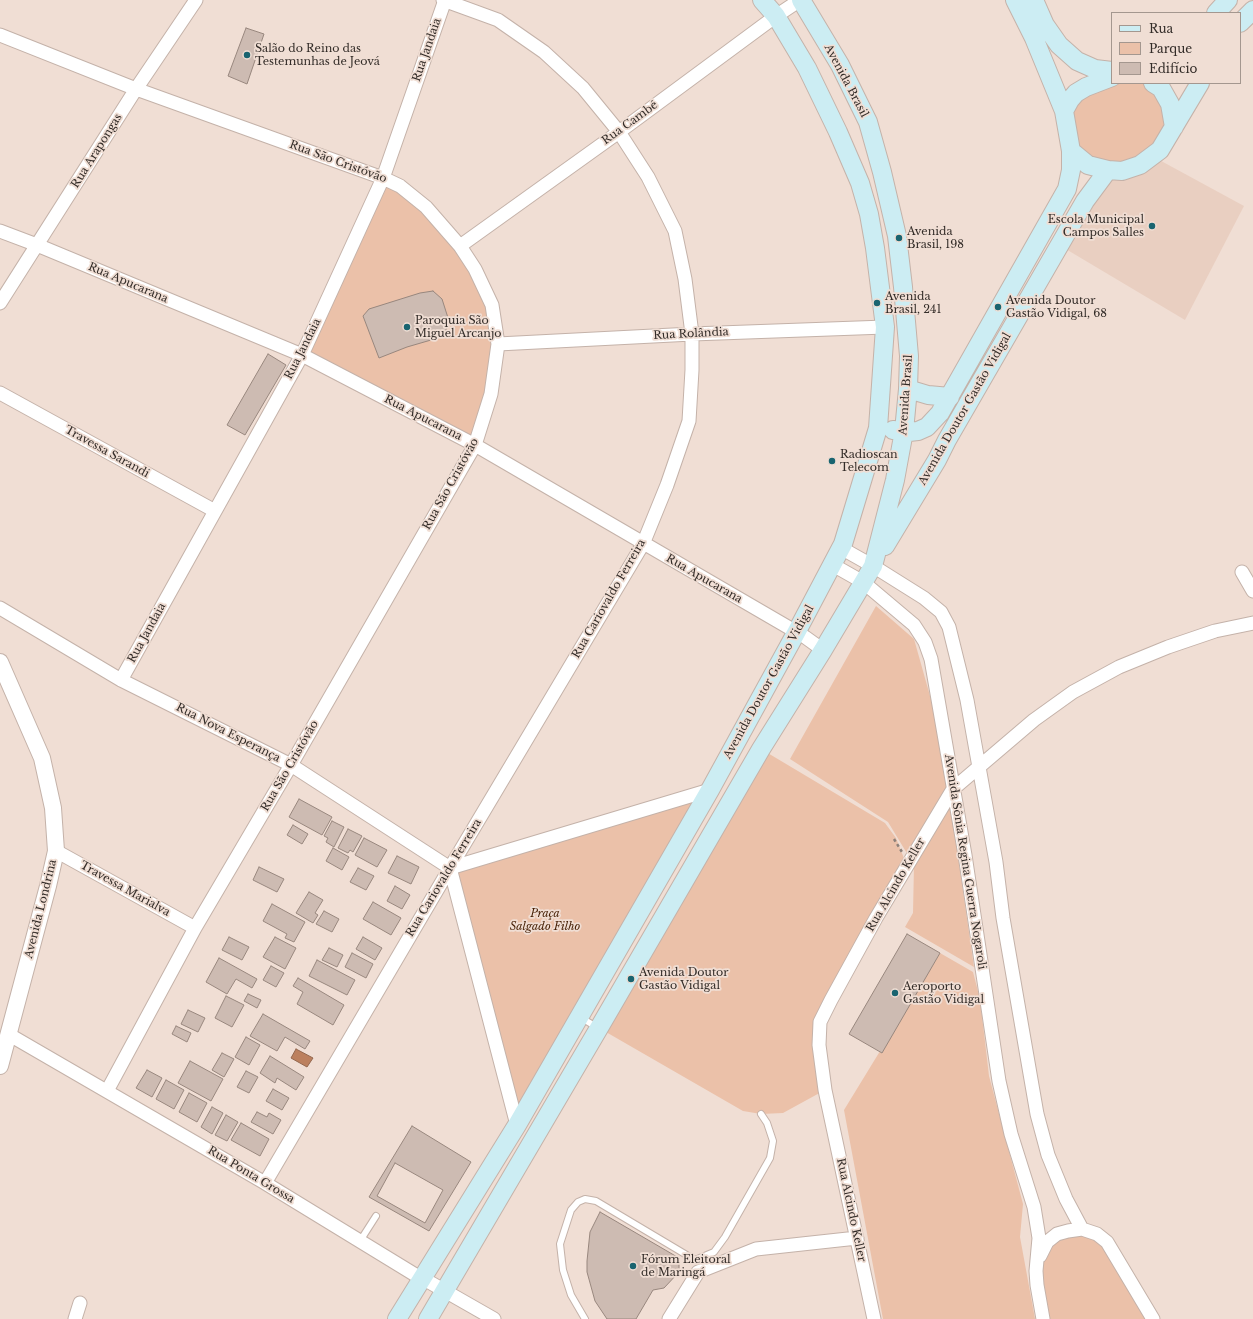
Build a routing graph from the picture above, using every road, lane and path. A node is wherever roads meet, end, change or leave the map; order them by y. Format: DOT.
graph roads {
  1 [pos="196,0"];
  2 [pos="444,0"];
  3 [pos="762,0"];
  4 [pos="801,0"];
  5 [pos="1015,0"];
  6 [pos="1034,0"];
  7 [pos="1253,10"];
  8 [pos="776,16"];
  9 [pos="1241,22"];
  10 [pos="0,35"];
  11 [pos="1111,71"];
  12 [pos="1111,77"];
  13 [pos="1155,84"];
  14 [pos="1199,84"];
  15 [pos="136,89"];
  16 [pos="1064,111"];
  17 [pos="1174,127"];
  18 [pos="619,132"];
  19 [pos="1071,151"];
  20 [pos="1108,170"];
  21 [pos="383,178"];
  22 [pos="0,231"];
  23 [pos="38,245"];
  24 [pos="460,246"];
  25 [pos="0,303"];
  26 [pos="885,327"];
  27 [pos="692,334"];
  28 [pos="498,344"];
  29 [pos="302,355"];
  30 [pos="908,389"];
  31 [pos="0,393"];
  32 [pos="950,397"];
  33 [pos="927,427"];
  34 [pos="878,428"];
  35 [pos="904,431"];
  36 [pos="947,440"];
  37 [pos="476,445"];
  38 [pos="215,511"];
  39 [pos="643,544"];
  40 [pos="841,548"];
  41 [pos="833,565"];
  42 [pos="873,566"];
  43 [pos="1242,572"];
  44 [pos="864,582"];
  45 [pos="1253,591"];
  46 [pos="0,608"];
  47 [pos="1253,623"];
  48 [pos="796,633"];
  49 [pos="823,650"];
  50 [pos="2,672"];
  51 [pos="122,680"];
  52 [pos="291,765"];
  53 [pos="979,767"];
  54 [pos="953,789"];
  55 [pos="710,790"];
  56 [pos="56,851"];
  57 [pos="450,868"];
  58 [pos="195,928"];
  59 [pos="579,1016"];
  60 [pos="599,1028"];
  61 [pos="8,1034"];
  62 [pos="0,1066"];
  63 [pos="106,1091"];
  64 [pos="761,1114"];
  65 [pos="517,1125"];
  66 [pos="265,1183"];
  67 [pos="376,1216"];
  68 [pos="1082,1229"];
  69 [pos="857,1238"];
  70 [pos="360,1241"];
  71 [pos="1038,1260"];
  72 [pos="422,1279"];
  73 [pos="444,1290"];
  74 [pos="80,1304"];
  75 [pos="75,1319"];
  76 [pos="397,1319"];
  77 [pos="428,1319"];
  78 [pos="494,1319"];
  79 [pos="585,1319"];
  80 [pos="669,1319"];
  81 [pos="874,1319"];
  82 [pos="1043,1319"];
  83 [pos="1153,1319"];
  1 -- 15 [label="street, Rua Arapongas"];
  2 -- 18 [label="street, Rua Cariovaldo Ferreira"];
  2 -- 21 [label="street, Rua Jandaia"];
  3 -- 8 [label="main road"];
  4 -- 8 [label="street, Rua Cambé"];
  4 -- 30 [label="main road, Avenida Brasil"];
  5 -- 16 [label="main road, Avenida Doutor Gastão Vidigal"];
  6 -- 11 [label="main road"];
  7 -- 9 [label="main road"];
  8 -- 18 [label="street, Rua Cambé"];
  8 -- 26 [label="main road"];
  10 -- 15 [label="street, Rua São Cristóvão"];
  12 -- 16 [label="main road"];
  13 -- 17 [label="main road"];
  14 -- 17 [label="main road"];
  15 -- 21 [label="street, Rua São Cristóvão"];
  15 -- 23 [label="street, Rua Arapongas"];
  16 -- 19 [label="main road, Avenida Doutor Gastão Vidigal"];
  17 -- 20 [label="main road"];
  18 -- 24 [label="street, Rua Cambé"];
  18 -- 27 [label="street, Rua Cariovaldo Ferreira"];
  19 -- 20 [label="main road"];
  19 -- 32 [label="main road, Avenida Doutor Gastão Vidigal"];
  20 -- 36 [label="main road, Avenida Doutor Gastão Vidigal"];
  21 -- 24 [label="street, Rua São Cristóvão"];
  21 -- 29 [label="street, Rua Jandaia"];
  22 -- 23 [label="street, Rua Apucarana"];
  23 -- 25 [label="street, Rua Arapongas"];
  23 -- 29 [label="street, Rua Apucarana"];
  24 -- 28 [label="street, Rua São Cristóvão"];
  26 -- 27 [label="street, Rua Rolândia"];
  26 -- 34 [label="main road"];
  27 -- 28 [label="street, Rua Rolândia"];
  27 -- 39 [label="street, Rua Cariovaldo Ferreira"];
  28 -- 37 [label="street, Rua São Cristóvão"];
  29 -- 37 [label="street, Rua Apucarana"];
  29 -- 38 [label="street, Rua Jandaia"];
  30 -- 32 [label="main road"];
  30 -- 35 [label="main road, Avenida Brasil"];
  31 -- 38 [label="street, Travessa Sarandi"];
  32 -- 33 [label="main road, Avenida Doutor Gastão Vidigal"];
  33 -- 35 [label="main road"];
  33 -- 36 [label="main road"];
  34 -- 35 [label="main road"];
  34 -- 40 [label="main road, Avenida Doutor Gastão Vidigal"];
  35 -- 42 [label="main road, Avenida Brasil"];
  36 -- 42 [label="main road, Avenida Doutor Gastão Vidigal"];
  37 -- 39 [label="street, Rua Apucarana"];
  37 -- 52 [label="street, Rua São Cristóvão"];
  38 -- 51 [label="street, Rua Jandaia"];
  39 -- 48 [label="street, Rua Apucarana"];
  39 -- 57 [label="street, Rua Cariovaldo Ferreira"];
  40 -- 41 [label="main road, Avenida Doutor Gastão Vidigal"];
  40 -- 42 [label="street"];
  41 -- 44 [label="street, Avenida Sônia Regina Guerra Nogaroli"];
  41 -- 48 [label="main road, Avenida Doutor Gastão Vidigal"];
  42 -- 44 [label="main road, Avenida Brasil"];
  42 -- 53 [label="street"];
  43 -- 45 [label="street"];
  44 -- 49 [label="main road, Avenida Brasil"];
  44 -- 54 [label="street, Avenida Sônia Regina Guerra Nogaroli"];
  46 -- 51 [label="street, Rua Nova Esperança"];
  47 -- 53 [label="street, Rua Alcindo Keller"];
  48 -- 49 [label="street, Rua Apucarana"];
  48 -- 55 [label="main road, Avenida Doutor Gastão Vidigal"];
  49 -- 60 [label="main road"];
  50 -- 56 [label="street, Avenida Londrina"];
  51 -- 52 [label="street, Rua Nova Esperança"];
  52 -- 57 [label="street, Rua Nova Esperança"];
  52 -- 58 [label="street, Rua São Cristóvão"];
  53 -- 54 [label="street, Rua Alcindo Keller"];
  53 -- 68 [label="street"];
  54 -- 69 [label="street, Rua Alcindo Keller"];
  54 -- 71 [label="street, Avenida Sônia Regina Guerra Nogaroli"];
  55 -- 57 [label="street"];
  55 -- 59 [label="main road, Avenida Doutor Gastão Vidigal"];
  56 -- 58 [label="street, Travessa Marialva"];
  56 -- 61 [label="street, Avenida Londrina"];
  57 -- 65 [label="street"];
  57 -- 66 [label="street, Rua Cariovaldo Ferreira"];
  58 -- 63 [label="street, Rua São Cristóvão"];
  59 -- 60 [label="lane"];
  59 -- 65 [label="main road, Avenida Doutor Gastão Vidigal"];
  60 -- 73 [label="main road"];
  61 -- 62 [label="street, Avenida Londrina"];
  61 -- 63 [label="street, Rua Ponta Grossa"];
  63 -- 66 [label="street, Rua Ponta Grossa"];
  64 -- 79 [label="lane"];
  65 -- 72 [label="main road, Avenida Doutor Gastão Vidigal"];
  66 -- 70 [label="street, Rua Ponta Grossa"];
  67 -- 70 [label="lane"];
  68 -- 71 [label="street"];
  68 -- 83 [label="street"];
  69 -- 80 [label="street"];
  69 -- 81 [label="street, Rua Alcindo Keller"];
  70 -- 72 [label="street, Rua Ponta Grossa"];
  71 -- 82 [label="street, Avenida Sônia Regina Guerra Nogaroli"];
  72 -- 73 [label="street, Rua Ponta Grossa"];
  72 -- 76 [label="main road, Avenida Doutor Gastão Vidigal"];
  73 -- 77 [label="main road"];
  73 -- 78 [label="street, Rua Ponta Grossa"];
  74 -- 75 [label="street"];
}
